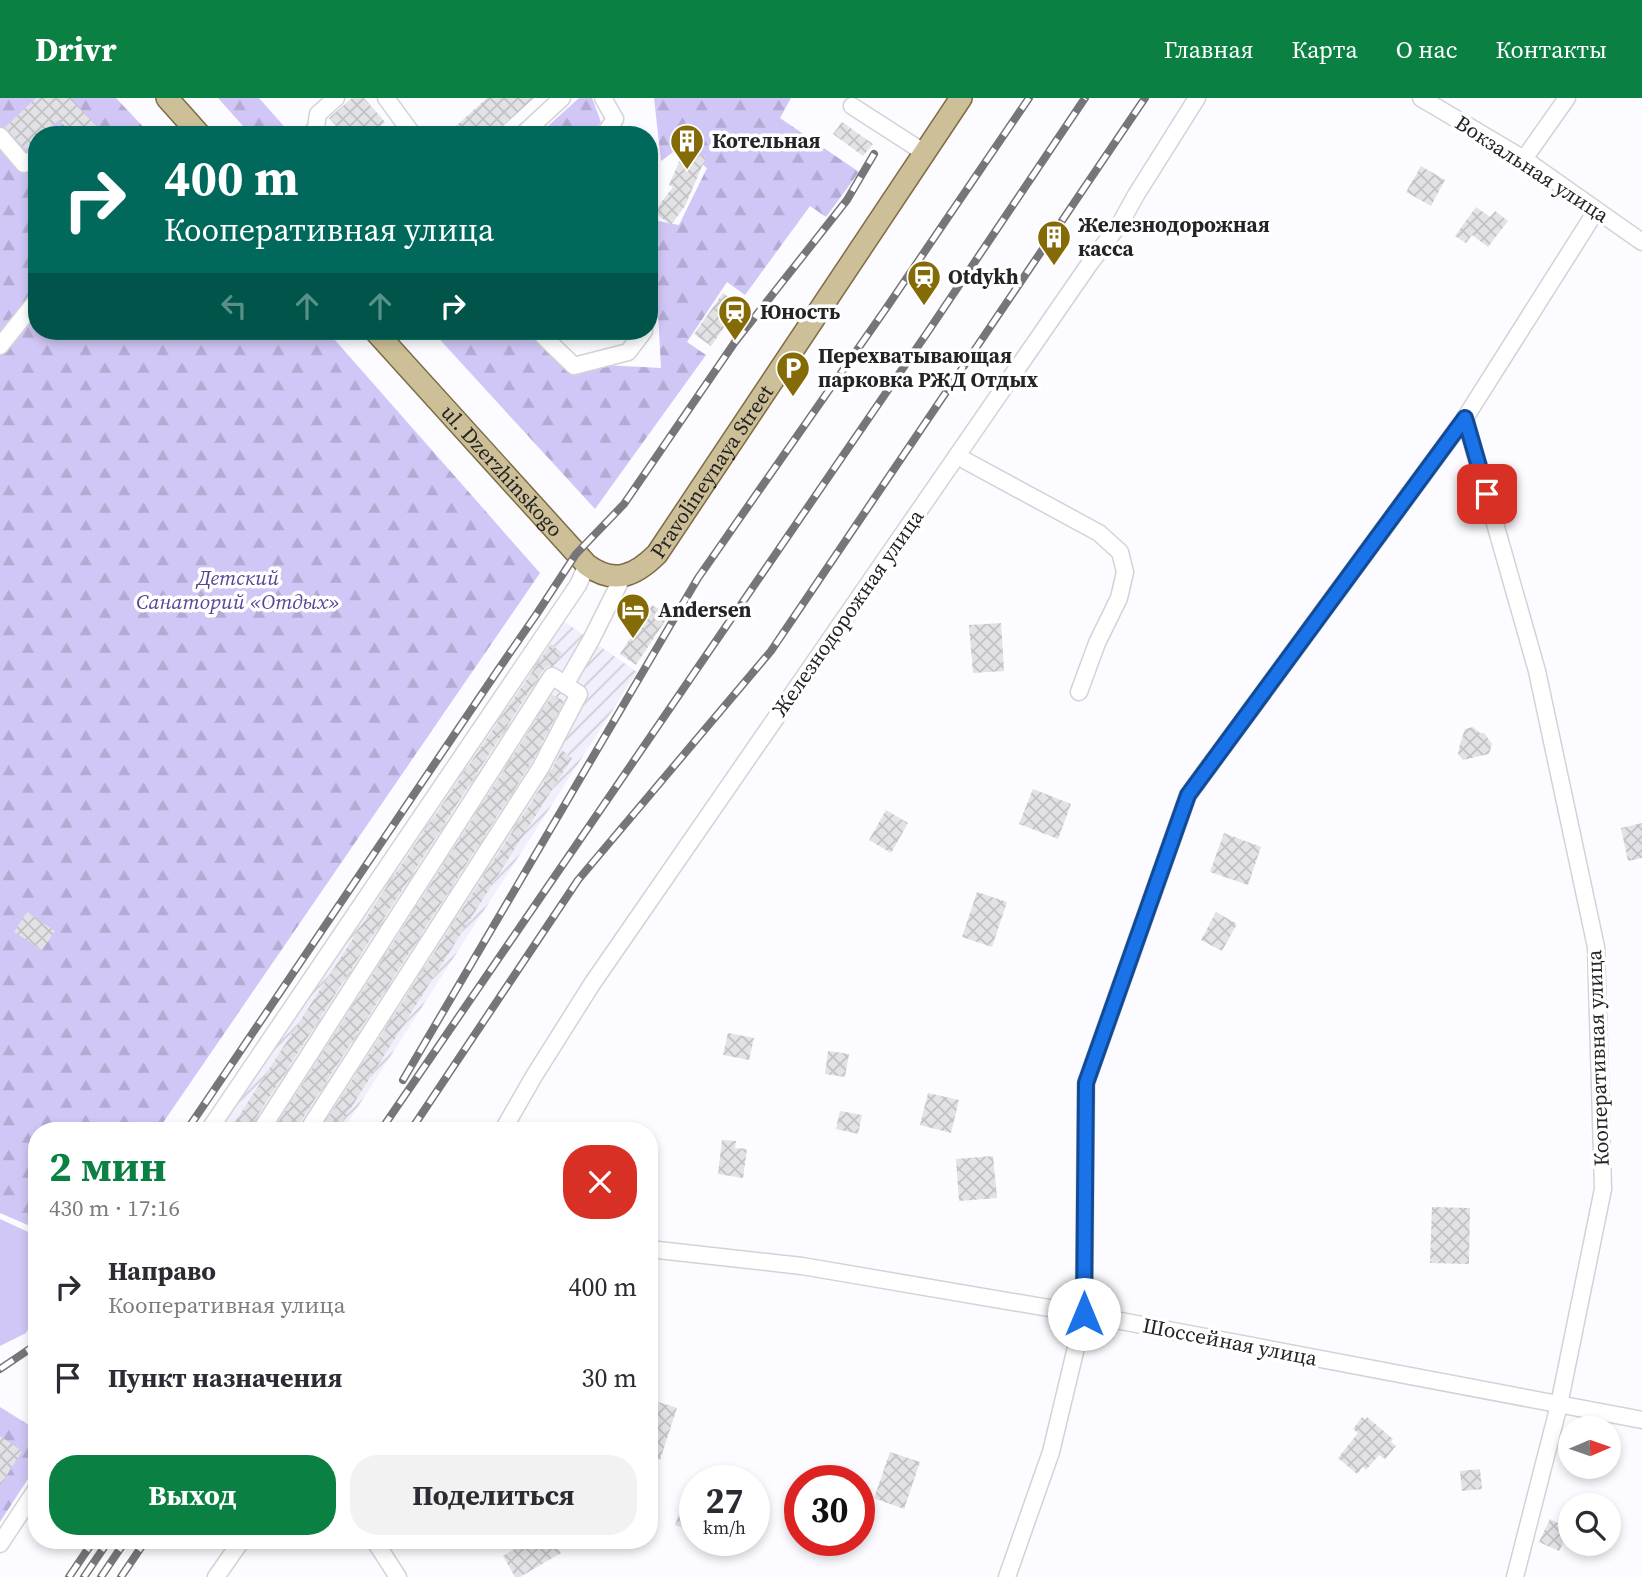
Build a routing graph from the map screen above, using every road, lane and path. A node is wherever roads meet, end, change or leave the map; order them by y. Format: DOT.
graph roads {
  1 [pos="167,98"];
  2 [pos="336,98"];
  3 [pos="386,98"];
  4 [pos="562,98"];
  5 [pos="603,98"];
  6 [pos="961,98"];
  7 [pos="1197,98"];
  8 [pos="1421,98"];
  9 [pos="1567,98"];
  10 [pos="852,106"];
  11 [pos="192,126"];
  12 [pos="316,126"];
  13 [pos="406,126"];
  14 [pos="532,126"];
  15 [pos="616,126"];
  16 [pos="0,136"];
  17 [pos="925,153"];
  18 [pos="1524,159"];
  19 [pos="28,162"];
  20 [pos="1596,211"];
  21 [pos="1642,242"];
  22 [pos="28,311"];
  23 [pos="383,340"];
  24 [pos="547,340"];
  25 [pos="637,340"];
  26 [pos="0,346"];
  27 [pos="1465,418"];
  28 [pos="957,456"];
  29 [pos="587,565"];
  30 [pos="622,576"];
  31 [pos="565,685"];
  32 [pos="1079,692"];
  33 [pos="214,1122"];
  34 [pos="266,1122"];
  35 [pos="313,1122"];
  36 [pos="508,1122"];
  37 [pos="658,1250"];
  38 [pos="1084,1314"];
  39 [pos="1559,1405"];
  40 [pos="1642,1420"];
  41 [pos="28,1502"];
  42 [pos="0,1544"];
  43 [pos="236,1549"];
  44 [pos="380,1549"];
  45 [pos="216,1577"];
  46 [pos="398,1577"];
  47 [pos="1007,1577"];
  48 [pos="1515,1577"];
  1 -- 11 [label="main road"];
  2 -- 12 [label="street"];
  3 -- 13 [label="street"];
  4 -- 14 [label="street"];
  5 -- 15 [label="street"];
  6 -- 17 [label="main road, Pravolineynaya Street"];
  7 -- 28 [label="street, Железнодорожная улица"];
  8 -- 18 [label="street, Вокзальная улица"];
  9 -- 18 [label="street"];
  10 -- 17 [label="street"];
  16 -- 19 [label="street"];
  17 -- 30 [label="main road, Pravolineynaya Street"];
  18 -- 20 [label="street, Вокзальная улица"];
  20 -- 21 [label="street, Вокзальная улица"];
  20 -- 27 [label="street"];
  22 -- 26 [label="street"];
  23 -- 29 [label="main road, ul. Dzerzhinskogo"];
  24 -- 25 [label="street"];
  27 -- 38 [label="street"];
  27 -- 39 [label="street, Кооперативная улица"];
  28 -- 32 [label="street"];
  28 -- 36 [label="street, Железнодорожная улица"];
  29 -- 30 [label="main road, ul. Dzerzhinskogo"];
  29 -- 33 [label="street"];
  30 -- 31 [label="street"];
  31 -- 34 [label="street"];
  31 -- 35 [label="street"];
  37 -- 38 [label="street, Шоссейная улица"];
  38 -- 39 [label="street, Шоссейная улица"];
  38 -- 47 [label="street"];
  39 -- 40 [label="street, Шоссейная улица"];
  39 -- 48 [label="street, Кооперативная улица"];
  41 -- 42 [label="street"];
  43 -- 45 [label="street"];
  44 -- 46 [label="street"];
}
